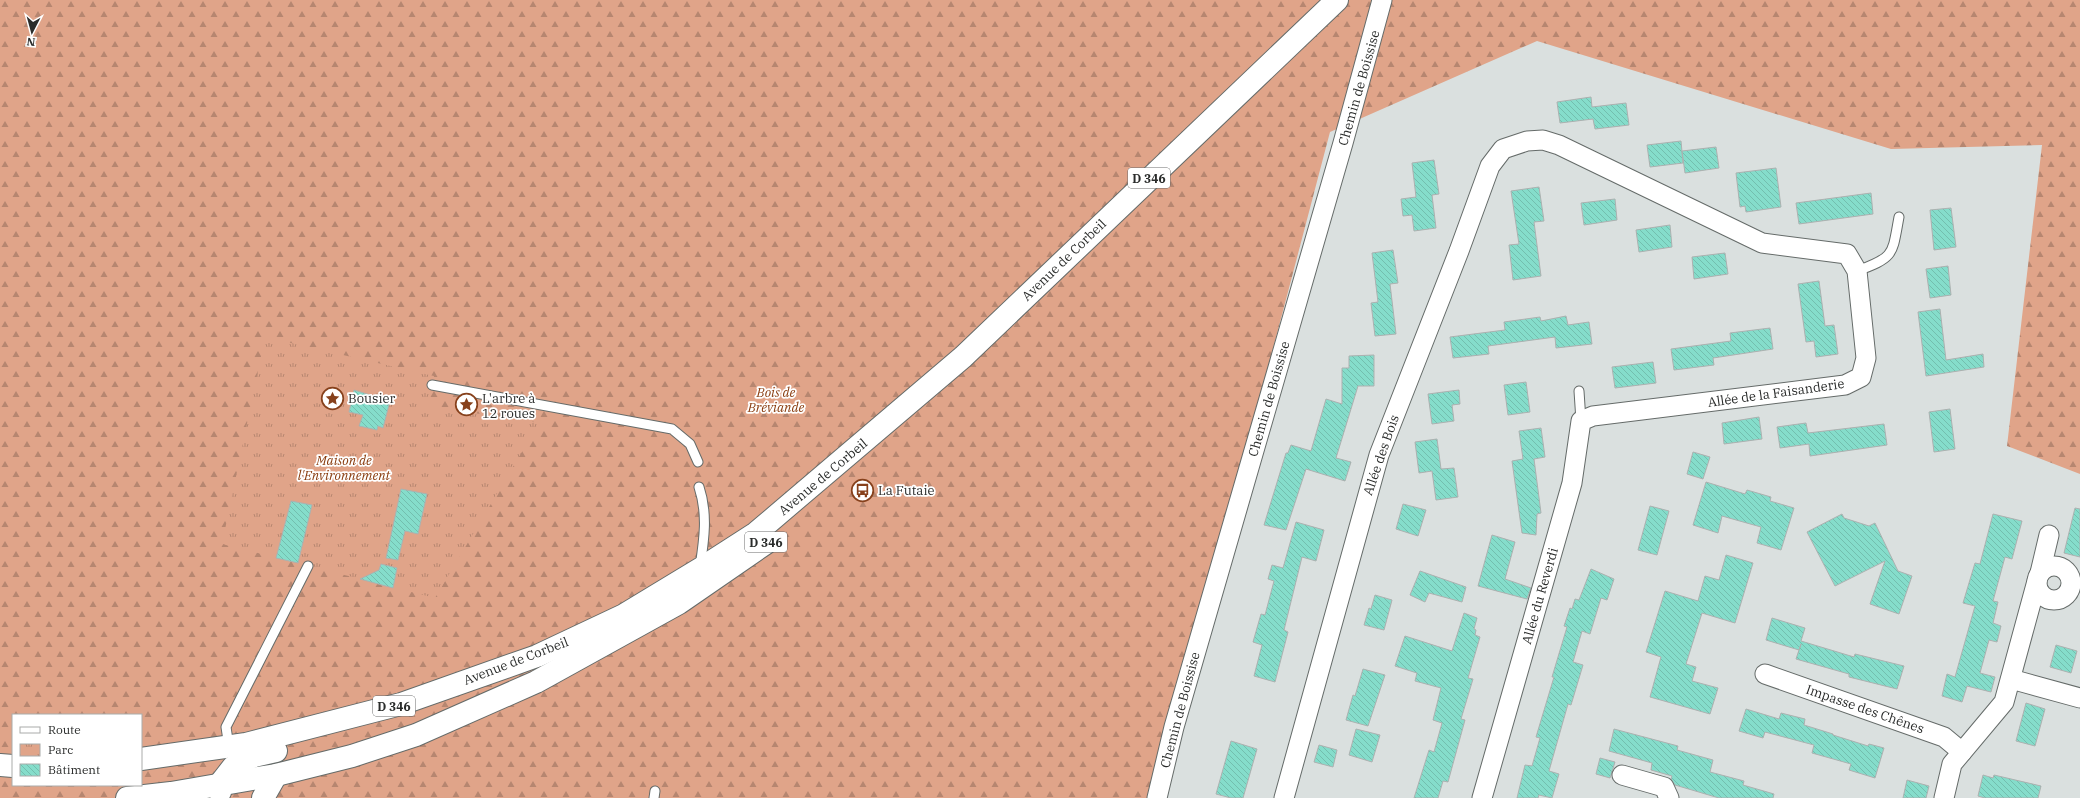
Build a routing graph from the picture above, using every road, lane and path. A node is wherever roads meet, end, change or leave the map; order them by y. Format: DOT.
graph roads {
  1 [pos="1337,0"];
  2 [pos="1382,0"];
  3 [pos="1527,141"];
  4 [pos="1899,217"];
  5 [pos="1857,271"];
  6 [pos="963,357"];
  7 [pos="432,385"];
  8 [pos="1579,391"];
  9 [pos="1581,422"];
  10 [pos="698,462"];
  11 [pos="699,487"];
  12 [pos="2050,535"];
  13 [pos="308,566"];
  14 [pos="700,569"];
  15 [pos="2072,571"];
  16 [pos="2038,577"];
  17 [pos="1765,674"];
  18 [pos="2011,679"];
  19 [pos="2080,698"];
  20 [pos="1962,752"];
  21 [pos="142,759"];
  22 [pos="0,765"];
  23 [pos="12,766"];
  24 [pos="241,773"];
  25 [pos="276,775"];
  26 [pos="1622,775"];
  27 [pos="220,791"];
  28 [pos="176,796"];
  29 [pos="127,798"];
  30 [pos="263,798"];
  31 [pos="1156,798"];
  32 [pos="1284,798"];
  33 [pos="1482,798"];
  34 [pos="1669,798"];
  35 [pos="1944,798"];
  1 -- 6 [label="main road, Avenue de Corbeil / D 346"];
  2 -- 31 [label="street, Chemin de Boissise"];
  3 -- 5 [label="street, Allée de la Faisanderie"];
  3 -- 32 [label="street, Allée des Bois"];
  4 -- 5 [label="lane"];
  5 -- 9 [label="street, Allée de la Faisanderie"];
  6 -- 14 [label="main road, Avenue de Corbeil / D 346"];
  6 -- 25 [label="main road, D 346"];
  7 -- 10 [label="lane"];
  8 -- 9 [label="lane, Allée du Reverdi"];
  9 -- 33 [label="street, Allée du Reverdi"];
  11 -- 14 [label="lane"];
  12 -- 16 [label="street"];
  13 -- 24 [label="lane"];
  14 -- 24 [label="main road, Avenue de Corbeil / D 346"];
  15 -- 16 [label="street"];
  15 -- 16 [label="street"];
  16 -- 18 [label="street"];
  17 -- 20 [label="street, Impasse des Chênes"];
  18 -- 19 [label="street"];
  18 -- 20 [label="street"];
  20 -- 35 [label="street"];
  21 -- 24 [label="main road, Avenue de Corbeil / D 346"];
  22 -- 23 [label="main road"];
  24 -- 25 [label="main road, D 346"];
  24 -- 27 [label="main road, D 346"];
  25 -- 30 [label="main road"];
  26 -- 34 [label="street"];
  27 -- 28 [label="main road, D 346"];
  28 -- 29 [label="main road, D 346"];
}
